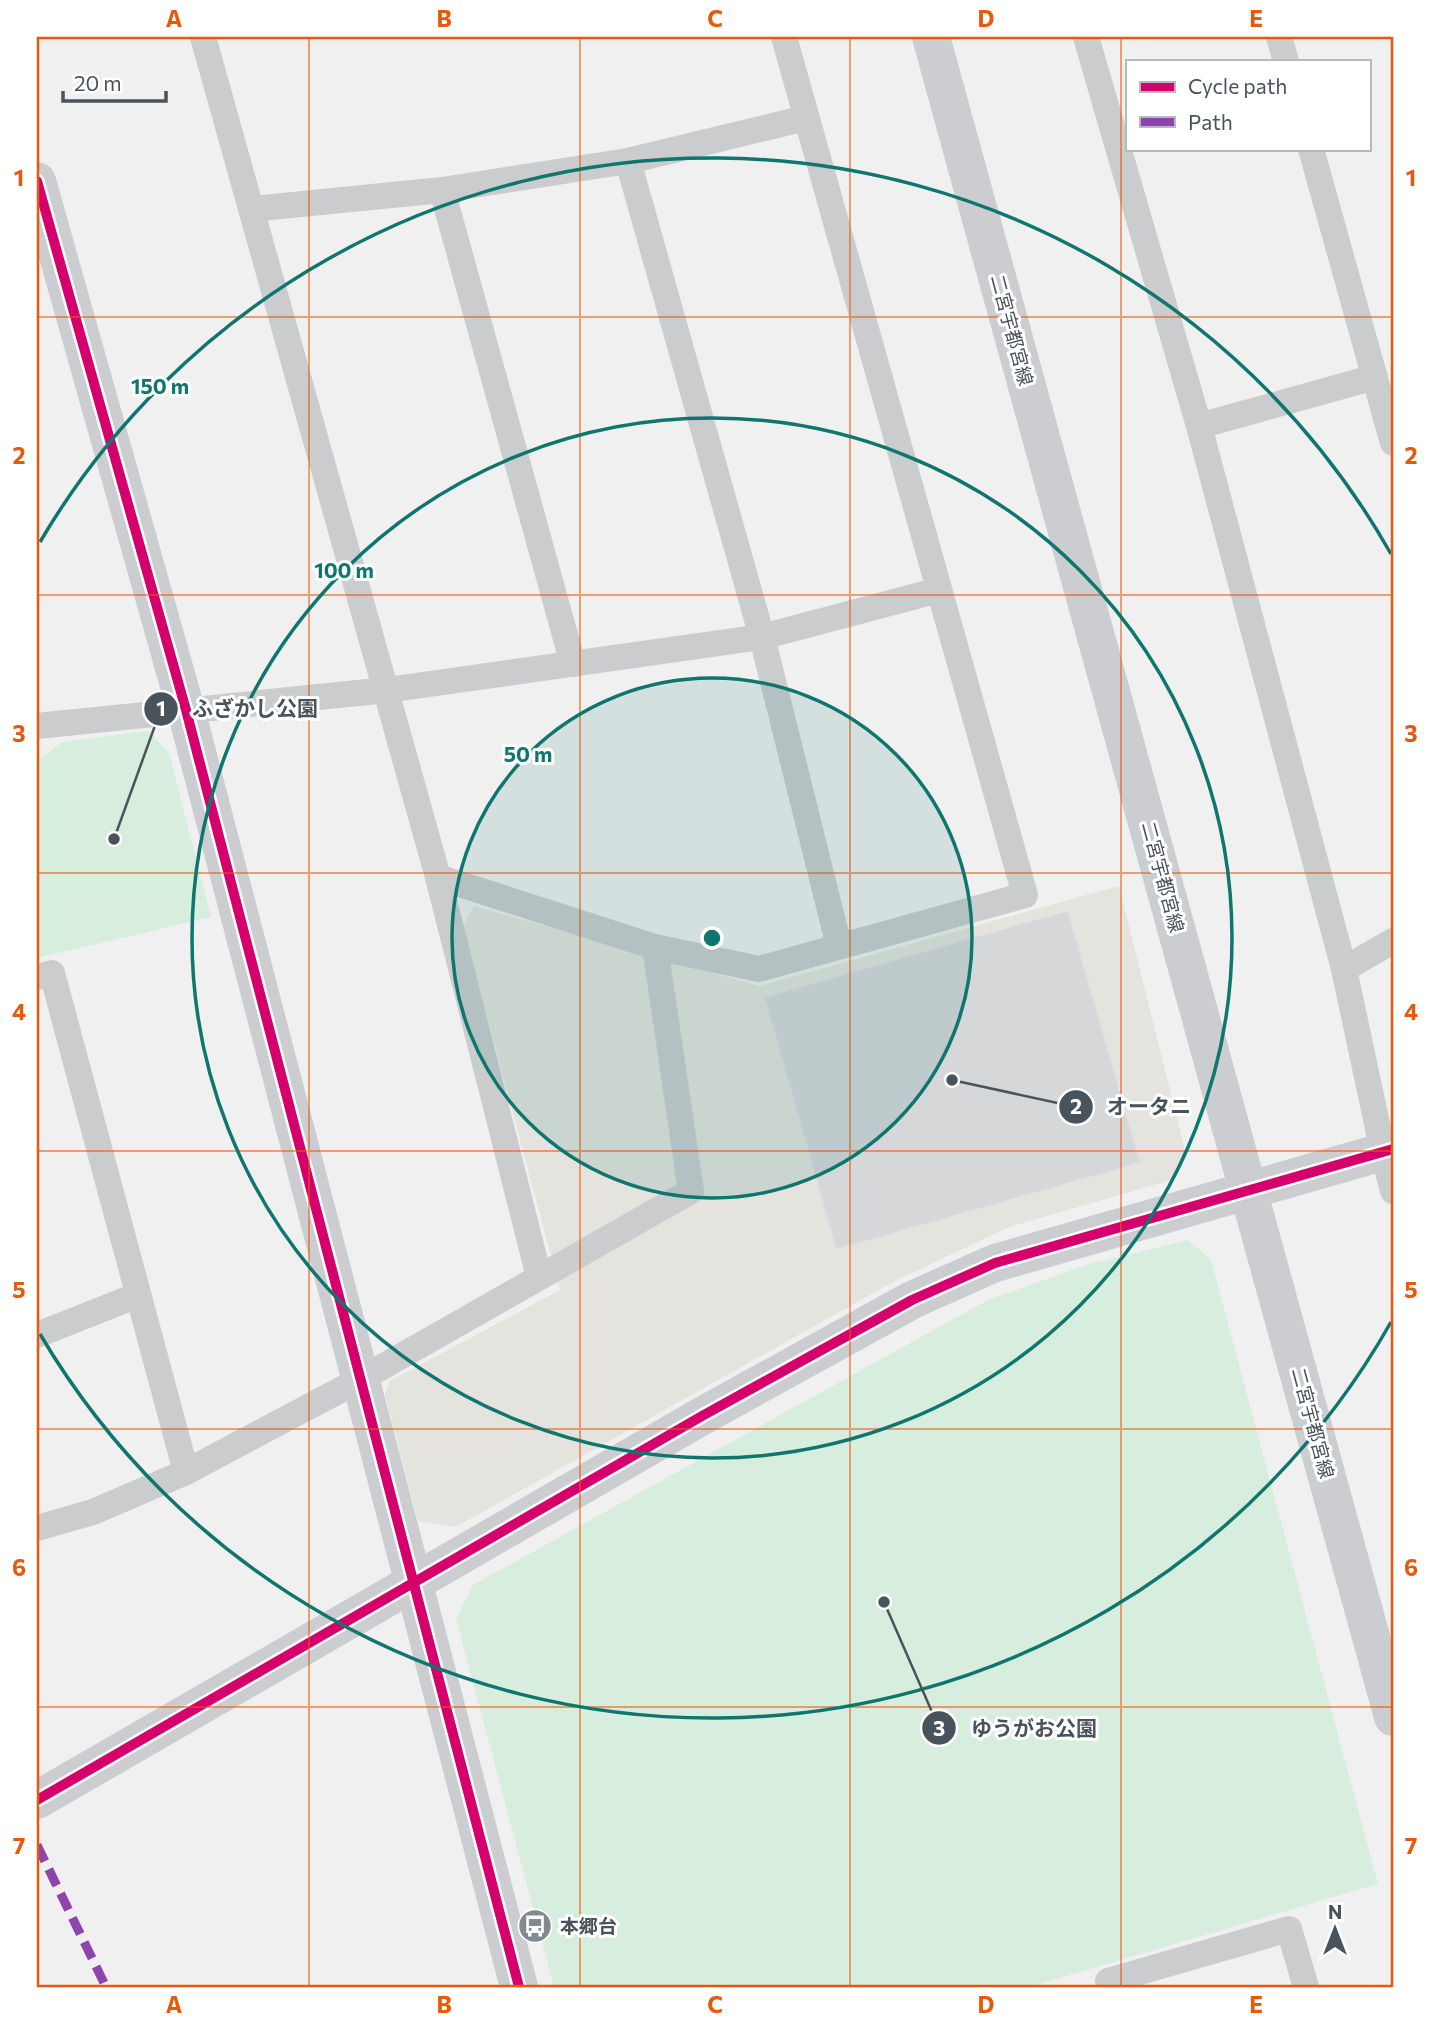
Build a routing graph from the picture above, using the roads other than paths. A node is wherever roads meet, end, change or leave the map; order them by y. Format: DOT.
graph roads {
  1 [pos="203,37"];
  2 [pos="784,37"];
  3 [pos="931,37"];
  4 [pos="1086,37"];
  5 [pos="1279,37"];
  6 [pos="1286,60"];
  7 [pos="806,118"];
  8 [pos="1311,150"];
  9 [pos="628,161"];
  10 [pos="37,181"];
  11 [pos="442,190"];
  12 [pos="251,209"];
  13 [pos="1375,377"];
  14 [pos="1199,426"];
  15 [pos="1393,443"];
  16 [pos="939,590"];
  17 [pos="762,637"];
  18 [pos="573,664"];
  19 [pos="387,690"];
  20 [pos="186,710"];
  21 [pos="37,726"];
  22 [pos="438,877"];
  23 [pos="1393,941"];
  24 [pos="839,946"];
  25 [pos="655,947"];
  26 [pos="1344,969"];
  27 [pos="37,977"];
  28 [pos="1388,1151"];
  29 [pos="1250,1191"];
  30 [pos="1393,1191"];
  31 [pos="539,1277"];
  32 [pos="138,1295"];
  33 [pos="37,1335"];
  34 [pos="361,1379"];
  35 [pos="186,1472"];
  36 [pos="37,1528"];
  37 [pos="414,1582"];
  38 [pos="1393,1717"];
  39 [pos="37,1800"];
  40 [pos="1101,1985"];
  41 [pos="519,1987"];
  42 [pos="1306,1987"];
  1 -- 12 [label="street"];
  2 -- 7 [label="street"];
  3 -- 29 [label="street, 二宮宇都宮線"];
  4 -- 14 [label="street"];
  5 -- 6 [label="street"];
  7 -- 9 [label="street"];
  7 -- 16 [label="street"];
  8 -- 13 [label="street"];
  9 -- 11 [label="street"];
  9 -- 17 [label="street"];
  10 -- 20 [label="street"];
  11 -- 12 [label="street"];
  11 -- 18 [label="street"];
  12 -- 19 [label="street"];
  13 -- 14 [label="street"];
  13 -- 15 [label="street"];
  14 -- 26 [label="street"];
  16 -- 17 [label="street"];
  16 -- 24 [label="street"];
  17 -- 18 [label="street"];
  17 -- 24 [label="street"];
  18 -- 19 [label="street"];
  19 -- 20 [label="street"];
  19 -- 22 [label="street"];
  20 -- 21 [label="street"];
  20 -- 34 [label="street"];
  22 -- 25 [label="street"];
  22 -- 31 [label="street"];
  23 -- 26 [label="street"];
  24 -- 25 [label="street"];
  25 -- 31 [label="street"];
  26 -- 28 [label="street"];
  27 -- 32 [label="street"];
  28 -- 29 [label="street"];
  28 -- 30 [label="street"];
  29 -- 37 [label="street"];
  29 -- 38 [label="street, 二宮宇都宮線"];
  31 -- 34 [label="street"];
  32 -- 33 [label="street"];
  32 -- 35 [label="street"];
  34 -- 35 [label="street"];
  34 -- 37 [label="street"];
  35 -- 36 [label="street"];
  37 -- 39 [label="street"];
  37 -- 41 [label="street"];
  40 -- 42 [label="street"];
}
